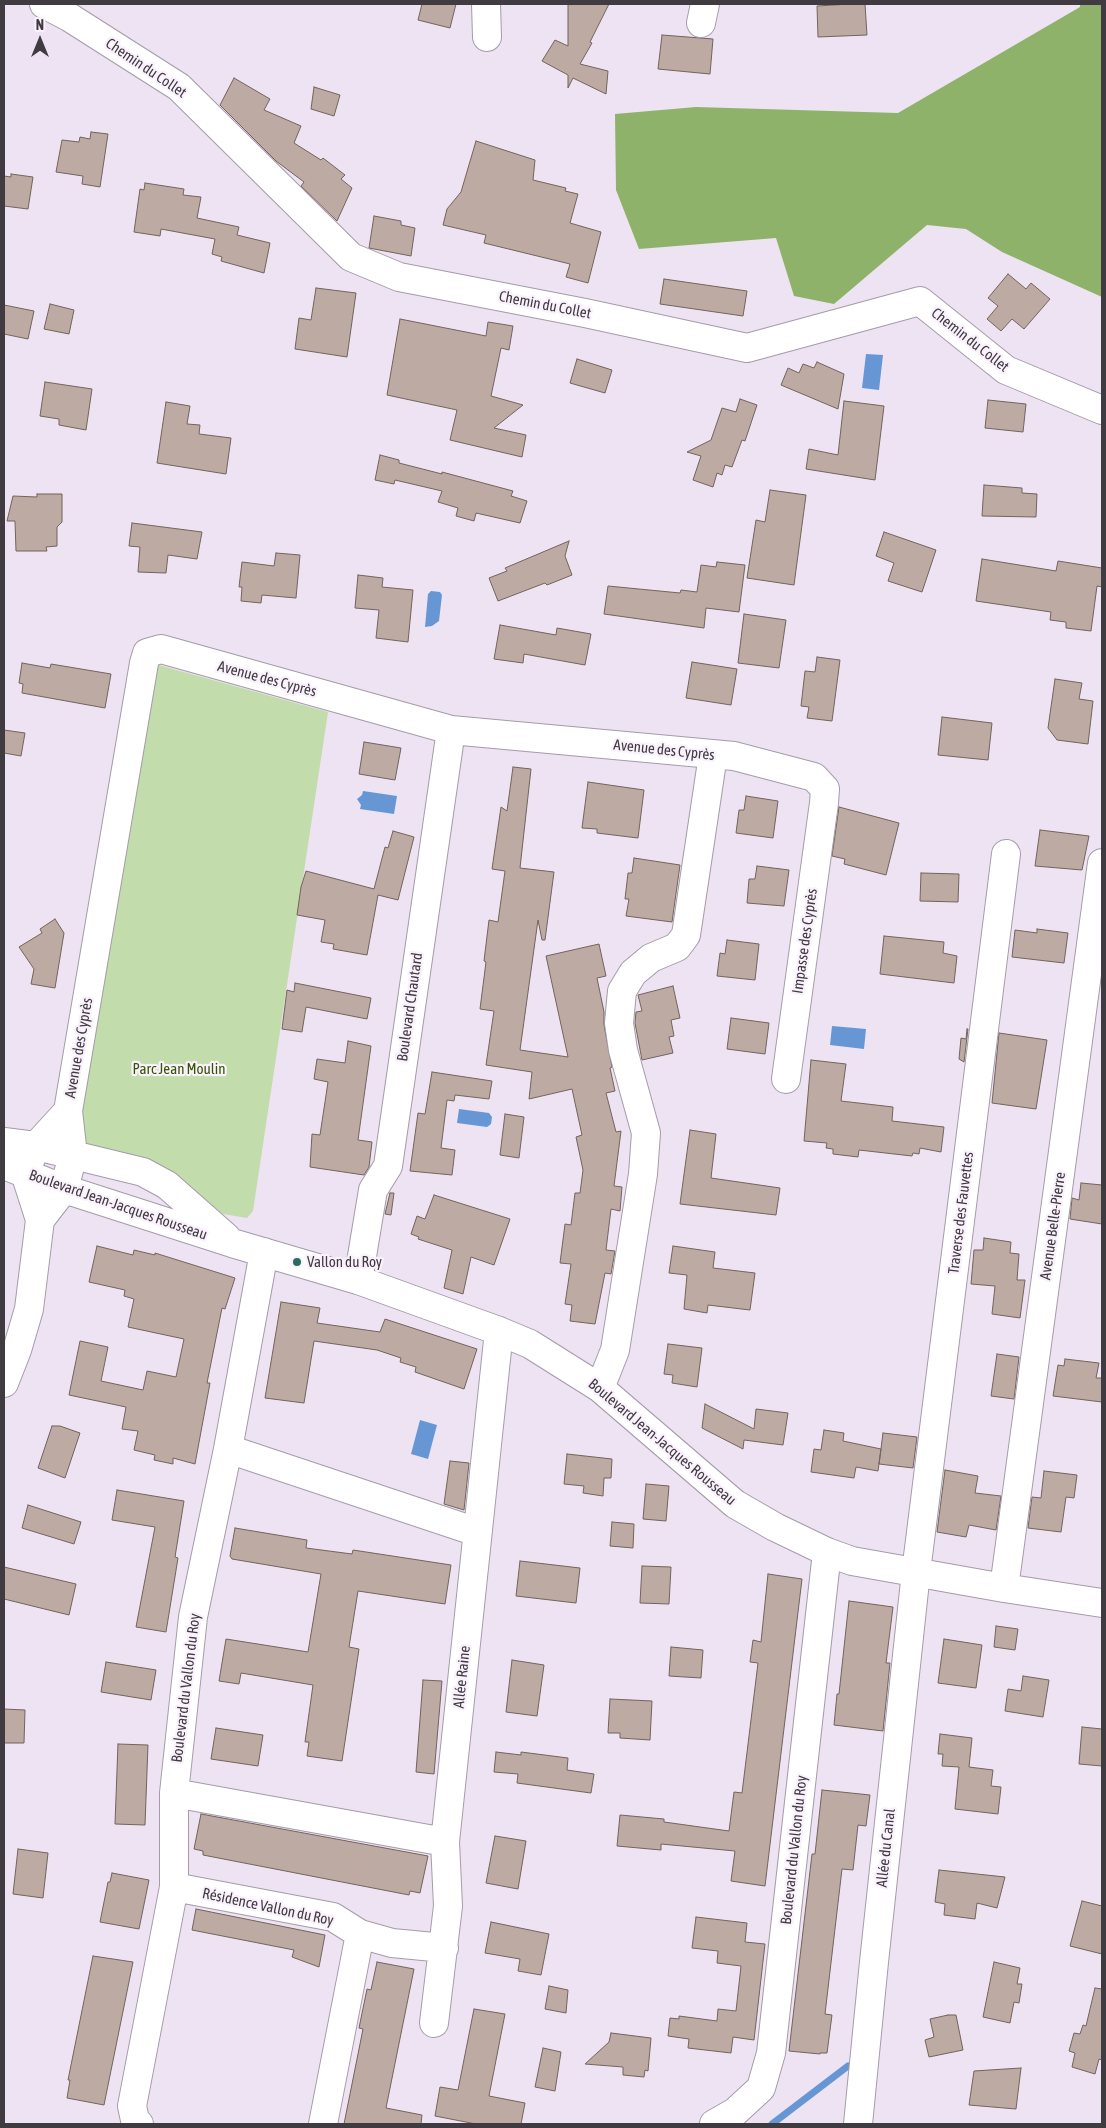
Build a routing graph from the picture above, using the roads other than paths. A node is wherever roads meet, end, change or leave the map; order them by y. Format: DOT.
graph roads {
  1 [pos="44,4"];
  2 [pos="486,4"];
  3 [pos="487,37"];
  4 [pos="1102,410"];
  5 [pos="451,730"];
  6 [pos="713,755"];
  7 [pos="824,803"];
  8 [pos="1006,854"];
  9 [pos="1102,863"];
  10 [pos="786,1079"];
  11 [pos="68,1111"];
  12 [pos="4,1142"];
  13 [pos="36,1146"];
  14 [pos="73,1155"];
  15 [pos="14,1169"];
  16 [pos="64,1189"];
  17 [pos="40,1220"];
  18 [pos="232,1243"];
  19 [pos="264,1252"];
  20 [pos="358,1280"];
  21 [pos="499,1331"];
  22 [pos="4,1383"];
  23 [pos="600,1388"];
  24 [pos="228,1450"];
  25 [pos="477,1532"];
  26 [pos="827,1552"];
  27 [pos="916,1572"];
  28 [pos="1004,1588"];
  29 [pos="1102,1603"];
  30 [pos="174,1794"];
  31 [pos="445,1842"];
  32 [pos="174,1887"];
  33 [pos="360,1934"];
  34 [pos="444,1948"];
  35 [pos="434,2023"];
  36 [pos="139,2124"];
  37 [pos="324,2124"];
  38 [pos="714,2124"];
  39 [pos="858,2124"];
  1 -- 4 [label="street, Chemin du Collet"];
  2 -- 3 [label="street"];
  5 -- 6 [label="street, Avenue des Cyprès"];
  5 -- 11 [label="street, Avenue des Cyprès"];
  5 -- 20 [label="street, Boulevard Chautard"];
  6 -- 7 [label="street, Avenue des Cyprès"];
  6 -- 23 [label="street"];
  7 -- 10 [label="street, Impasse des Cyprès"];
  8 -- 27 [label="street, Traverse des Fauvettes"];
  9 -- 28 [label="street, Avenue Belle-Pierre"];
  11 -- 13 [label="street, Avenue des Cyprès"];
  11 -- 14 [label="street, Avenue des Cyprès"];
  12 -- 13 [label="street, Boulevard Jean-Jacques Rousseau"];
  13 -- 14 [label="street, Boulevard Jean-Jacques Rousseau"];
  13 -- 15 [label="street, Avenue des Cyprès"];
  14 -- 16 [label="street, Avenue des Cyprès"];
  14 -- 18 [label="street, Boulevard Jean-Jacques Rousseau"];
  15 -- 16 [label="street, Boulevard Jean-Jacques Rousseau"];
  15 -- 17 [label="street"];
  16 -- 17 [label="street"];
  16 -- 18 [label="street, Boulevard Jean-Jacques Rousseau"];
  17 -- 22 [label="street"];
  18 -- 19 [label="street, Boulevard Jean-Jacques Rousseau"];
  19 -- 20 [label="street, Boulevard Jean-Jacques Rousseau"];
  19 -- 24 [label="street, Boulevard du Vallon du Roy"];
  20 -- 21 [label="street, Boulevard Jean-Jacques Rousseau"];
  21 -- 23 [label="street, Boulevard Jean-Jacques Rousseau"];
  21 -- 25 [label="street, Allée Raine"];
  23 -- 26 [label="street, Boulevard Jean-Jacques Rousseau"];
  24 -- 25 [label="street"];
  24 -- 30 [label="street, Boulevard du Vallon du Roy"];
  25 -- 31 [label="street, Allée Raine"];
  26 -- 27 [label="street, Boulevard Jean-Jacques Rousseau"];
  26 -- 38 [label="street, Boulevard du Vallon du Roy"];
  27 -- 28 [label="street, Boulevard Jean-Jacques Rousseau"];
  27 -- 39 [label="street, Allée du Canal"];
  28 -- 29 [label="street, Boulevard Jean-Jacques Rousseau"];
  30 -- 31 [label="street"];
  30 -- 32 [label="street, Boulevard du Vallon du Roy"];
  31 -- 34 [label="street, Allée Raine"];
  32 -- 33 [label="street, Résidence Vallon du Roy"];
  32 -- 36 [label="street, Boulevard du Vallon du Roy"];
  33 -- 34 [label="street, Résidence Vallon du Roy"];
  33 -- 37 [label="street"];
  34 -- 35 [label="street, Allée Raine"];
}
